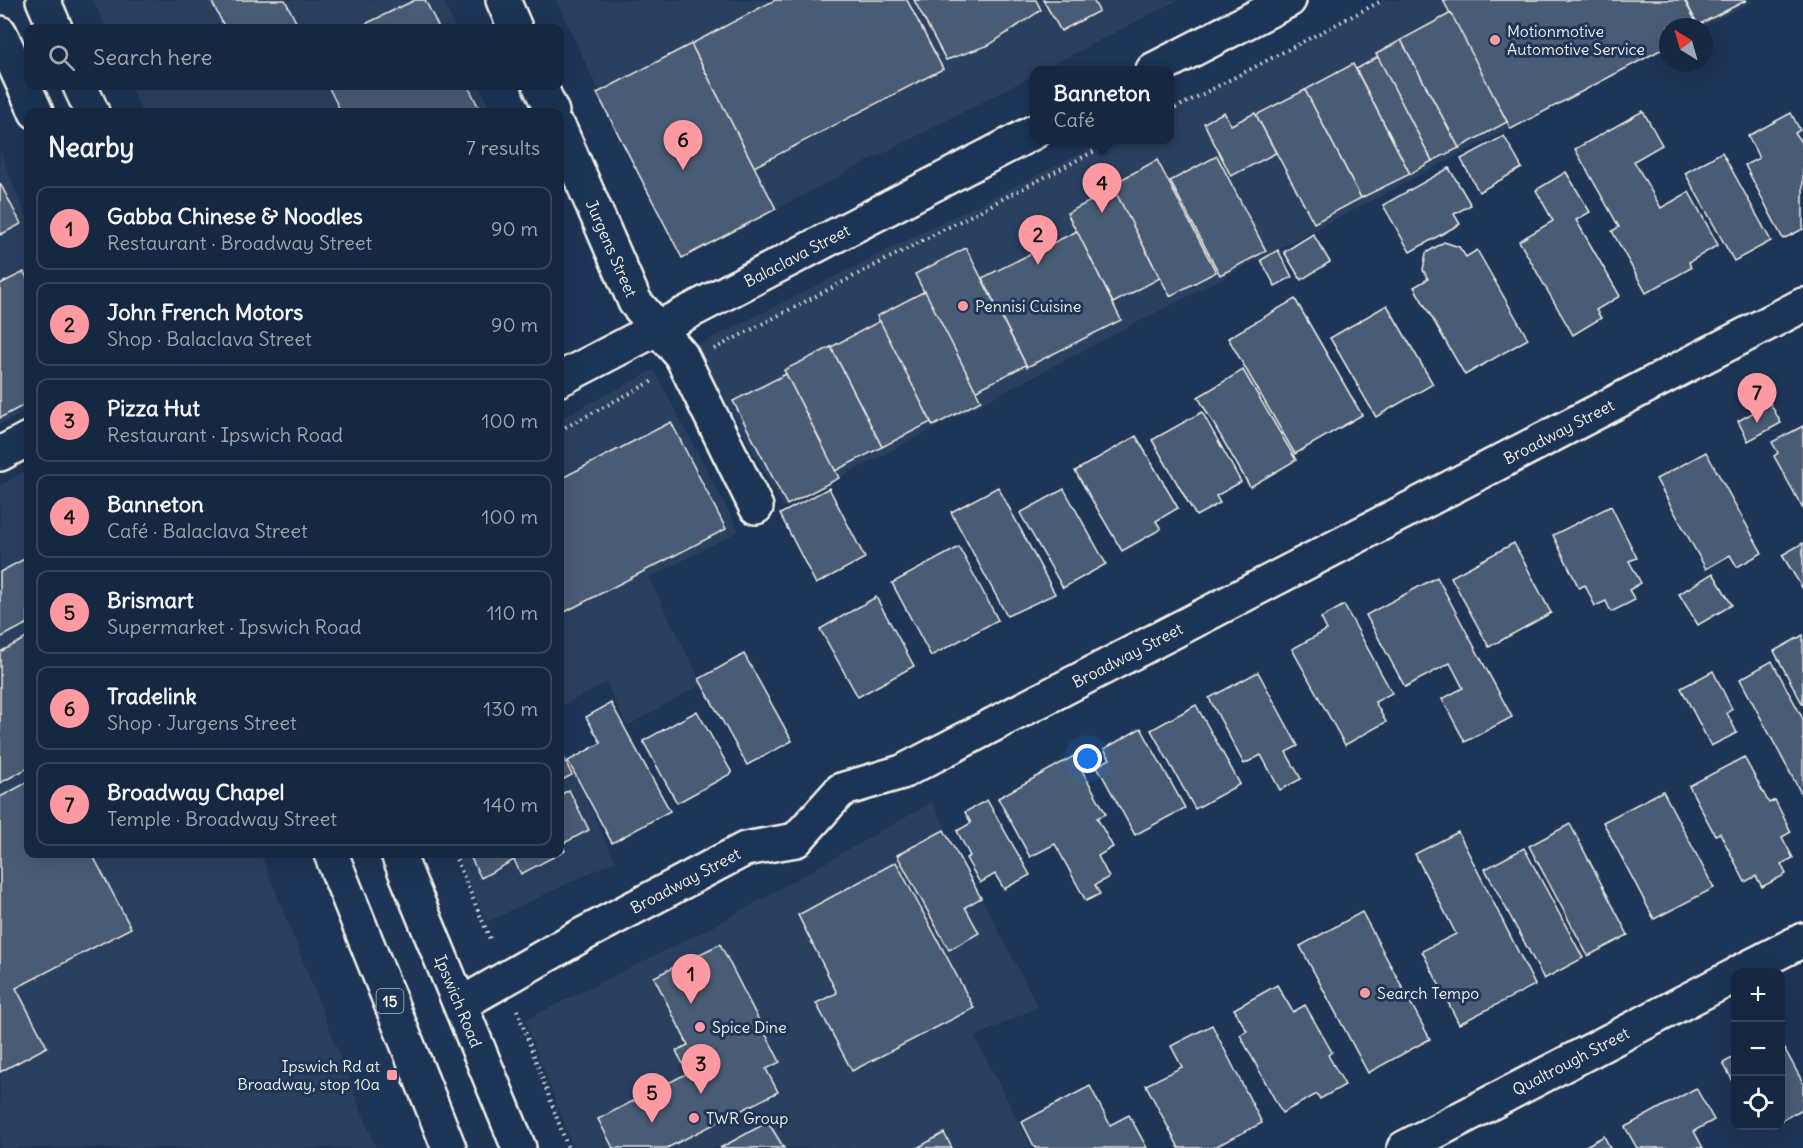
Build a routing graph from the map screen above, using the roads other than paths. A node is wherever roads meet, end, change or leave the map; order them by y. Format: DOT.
graph roads {
  1 [pos="43,0"];
  2 [pos="503,0"];
  3 [pos="1289,0"];
  4 [pos="53,24"];
  5 [pos="513,24"];
  6 [pos="0,33"];
  7 [pos="1161,66"];
  8 [pos="24,86"];
  9 [pos="26,90"];
  10 [pos="82,90"];
  11 [pos="542,90"];
  12 [pos="34,108"];
  13 [pos="90,108"];
  14 [pos="550,108"];
  15 [pos="1030,135"];
  16 [pos="564,139"];
  17 [pos="1803,305"];
  18 [pos="658,328"];
  19 [pos="564,377"];
  20 [pos="24,441"];
  21 [pos="0,454"];
  22 [pos="756,507"];
  23 [pos="333,858"];
  24 [pos="400,858"];
  25 [pos="1803,940"];
  26 [pos="1748,968"];
  27 [pos="1731,978"];
  28 [pos="460,1004"];
  29 [pos="449,1148"];
  30 [pos="519,1148"];
  31 [pos="1404,1148"];
  1 -- 4 [label="main road"];
  2 -- 5 [label="main road"];
  3 -- 7 [label="main road"];
  6 -- 8 [label="main road"];
  9 -- 12 [label="main road"];
  10 -- 13 [label="main road"];
  11 -- 14 [label="main road"];
  15 -- 18 [label="main road, Balaclava Street"];
  16 -- 18 [label="main road, Jurgens Street"];
  17 -- 28 [label="main road, Broadway Street"];
  18 -- 19 [label="main road, Balaclava Street"];
  18 -- 22 [label="main road, Jurgens Street"];
  20 -- 21 [label="main road"];
  23 -- 29 [label="main road, 15"];
  24 -- 28 [label="main road, Ipswich Road"];
  25 -- 26 [label="main road"];
  27 -- 31 [label="main road, Qualtrough Street"];
  28 -- 30 [label="main road, Ipswich Road"];
}
